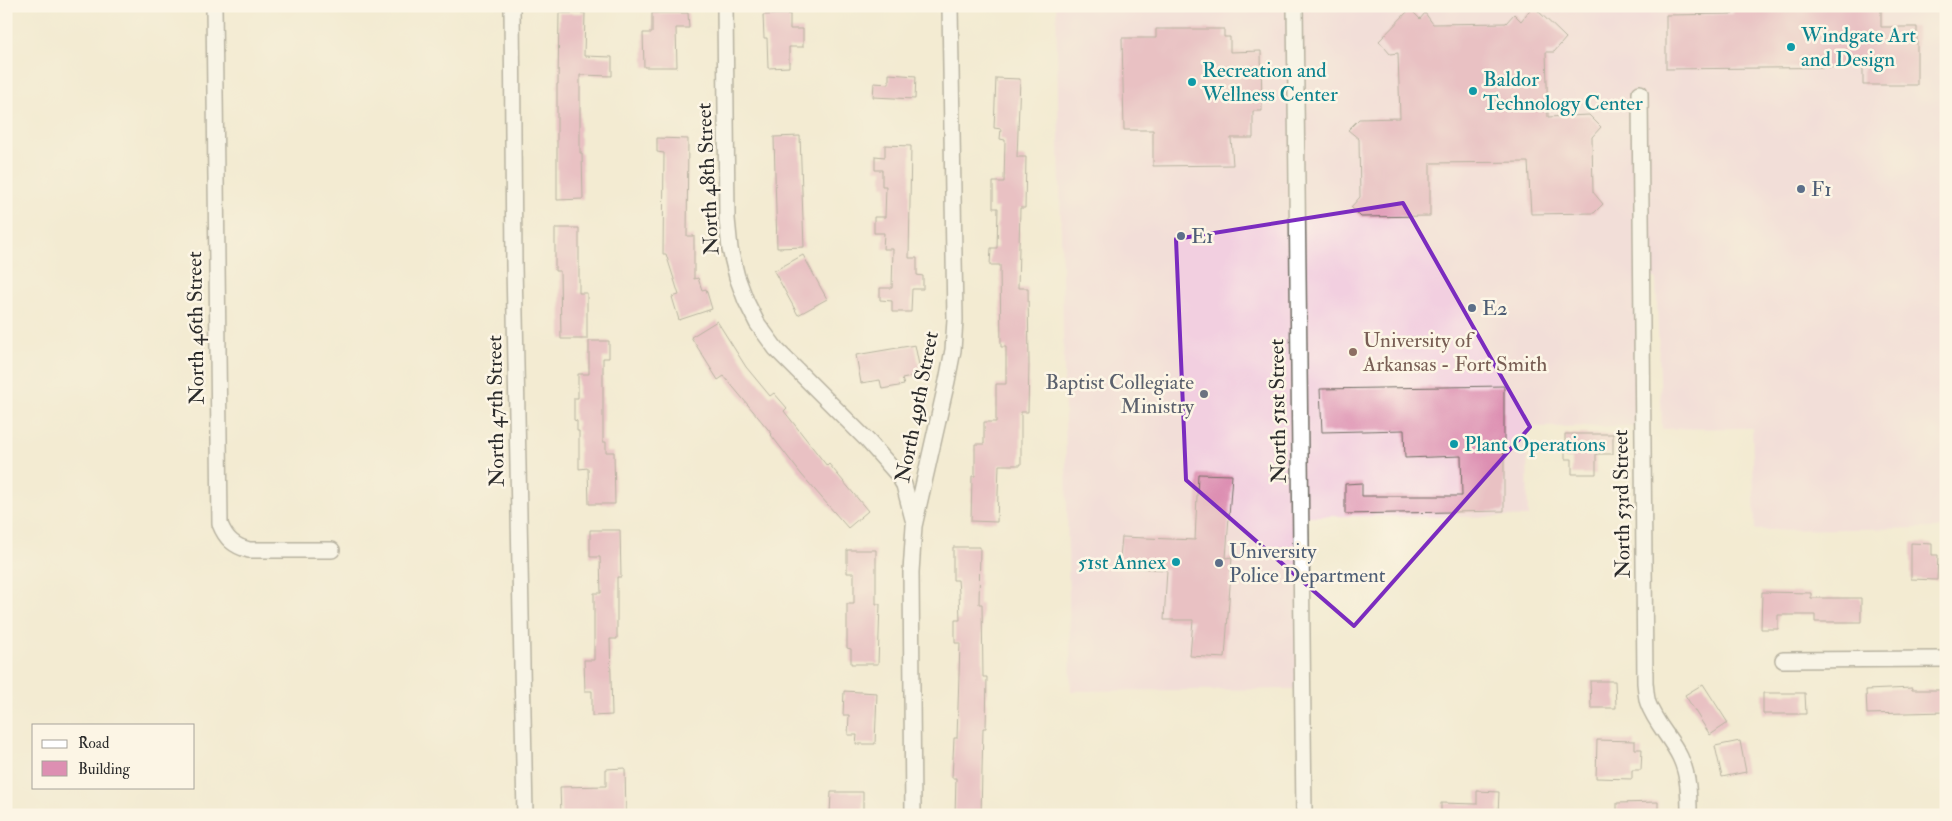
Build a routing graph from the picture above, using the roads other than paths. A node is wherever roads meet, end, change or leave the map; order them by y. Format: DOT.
graph roads {
  1 [pos="214,6"];
  2 [pos="512,6"];
  3 [pos="725,6"];
  4 [pos="950,6"];
  5 [pos="1295,6"];
  6 [pos="1640,93"];
  7 [pos="914,526"];
  8 [pos="332,550"];
  9 [pos="1946,658"];
  10 [pos="1783,660"];
  11 [pos="525,815"];
  12 [pos="913,815"];
  13 [pos="1304,815"];
  14 [pos="1689,815"];
  1 -- 8 [label="street, North 46th Street"];
  2 -- 11 [label="street, North 47th Street"];
  3 -- 7 [label="street, North 48th Street"];
  4 -- 7 [label="street, North 49th Street"];
  5 -- 13 [label="street, North 51st Street"];
  6 -- 14 [label="street, North 53rd Street"];
  7 -- 12 [label="street, North 49th Street"];
  9 -- 10 [label="street"];
}
